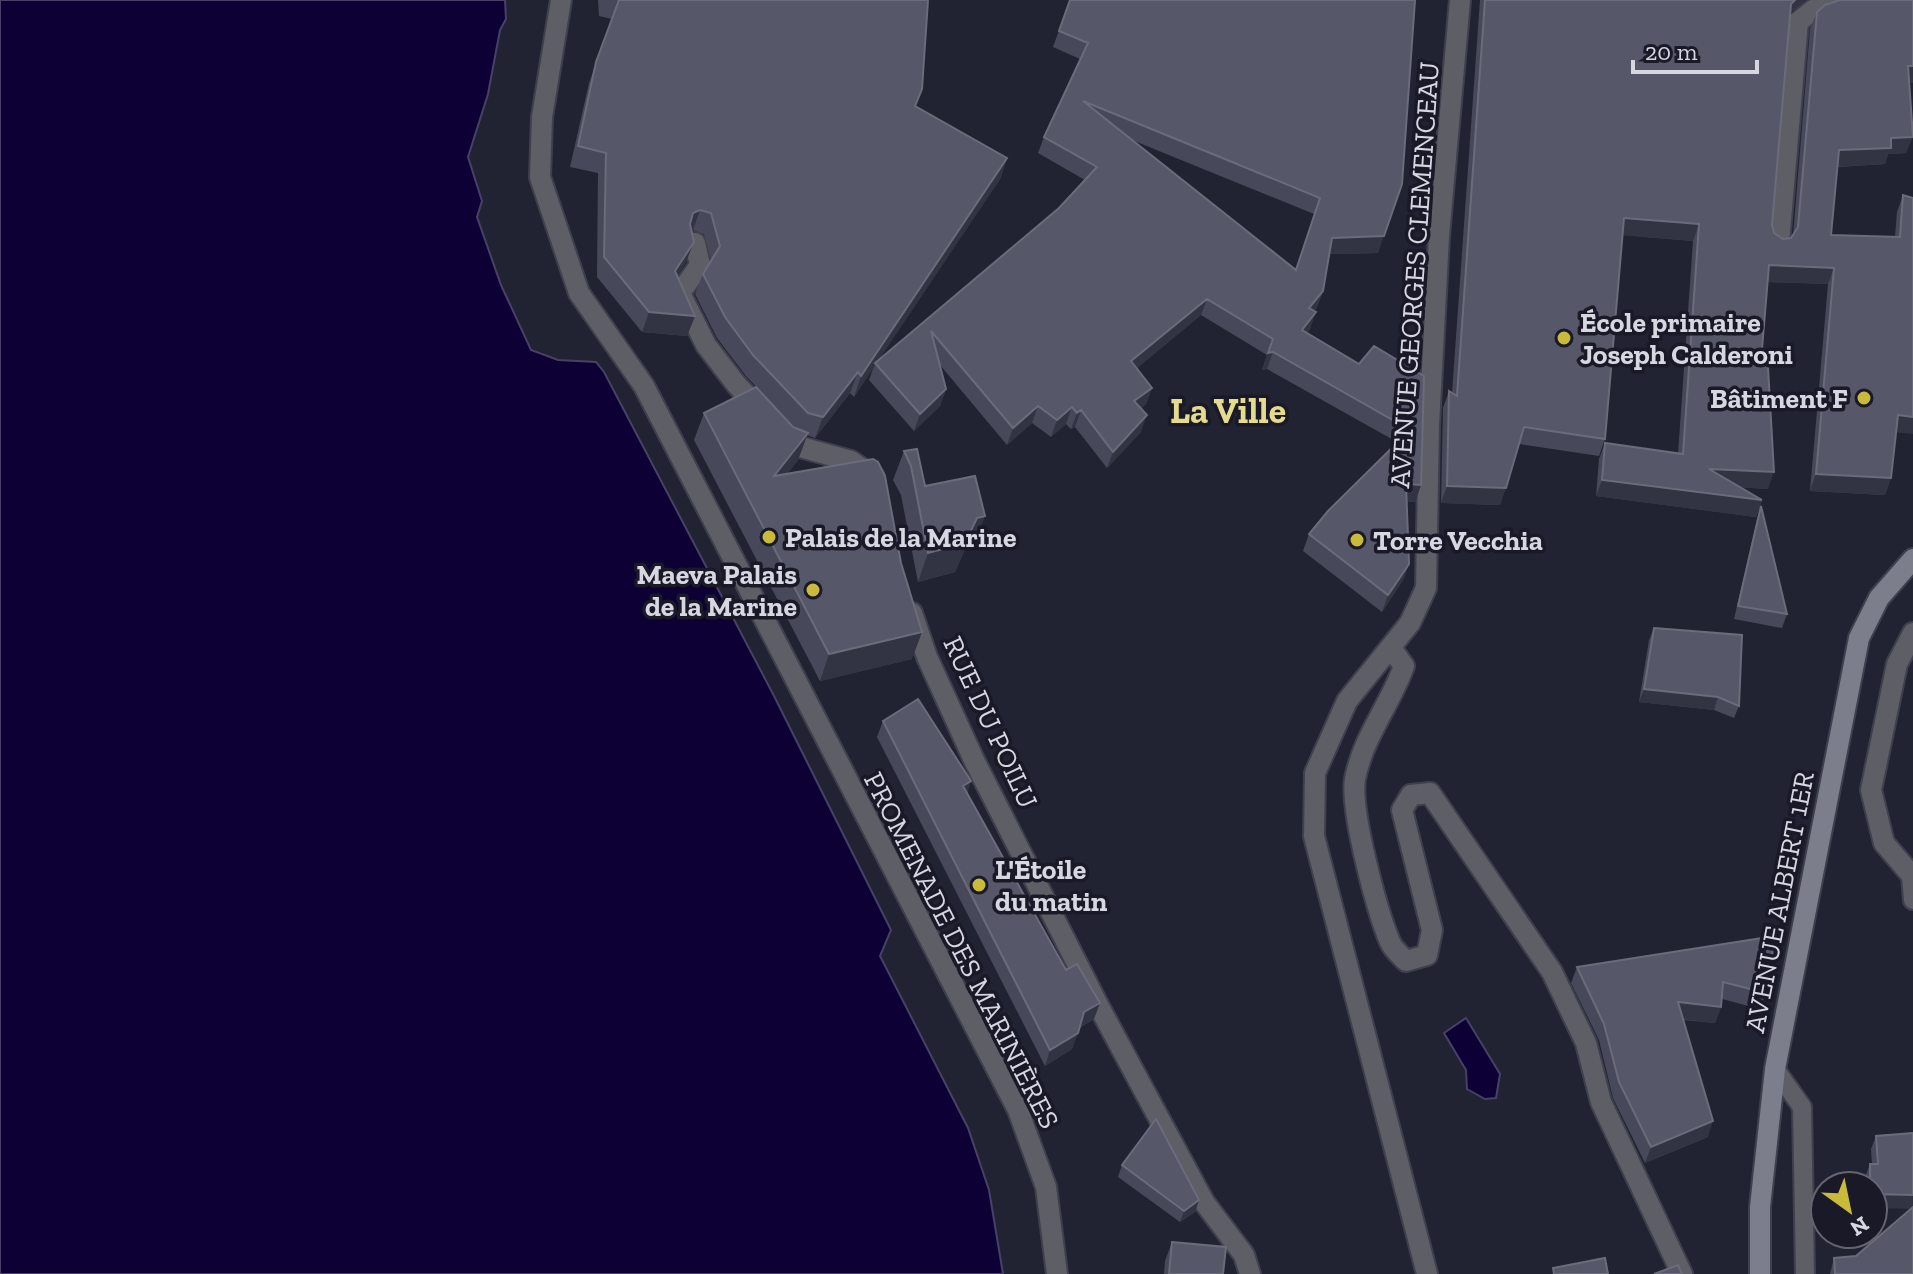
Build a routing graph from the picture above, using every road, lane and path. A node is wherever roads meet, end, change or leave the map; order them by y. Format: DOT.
graph roads {
  1 [pos="561,0"];
  2 [pos="1460,0"];
  3 [pos="1849,0"];
  4 [pos="695,243"];
  5 [pos="1779,243"];
  6 [pos="888,498"];
  7 [pos="1913,559"];
  8 [pos="906,589"];
  9 [pos="1913,633"];
  10 [pos="1391,648"];
  11 [pos="1912,876"];
  12 [pos="1913,900"];
  13 [pos="1775,1069"];
  14 [pos="1057,1274"];
  15 [pos="1250,1274"];
  16 [pos="1427,1274"];
  17 [pos="1682,1274"];
  18 [pos="1760,1274"];
  19 [pos="1805,1274"];
  1 -- 14 [label="street, PROMENADE DES MARINIÈRES"];
  2 -- 10 [label="street, AVENUE GEORGES CLEMENCEAU"];
  3 -- 5 [label="street"];
  4 -- 6 [label="street"];
  7 -- 13 [label="main road, AVENUE ALBERT 1ER"];
  8 -- 15 [label="street, RUE DU POILU"];
  9 -- 11 [label="street"];
  10 -- 16 [label="street, AVENUE GEORGES CLEMENCEAU"];
  10 -- 17 [label="street"];
  11 -- 12 [label="lane"];
  13 -- 18 [label="main road, AVENUE ALBERT 1ER"];
  13 -- 19 [label="lane"];
}
